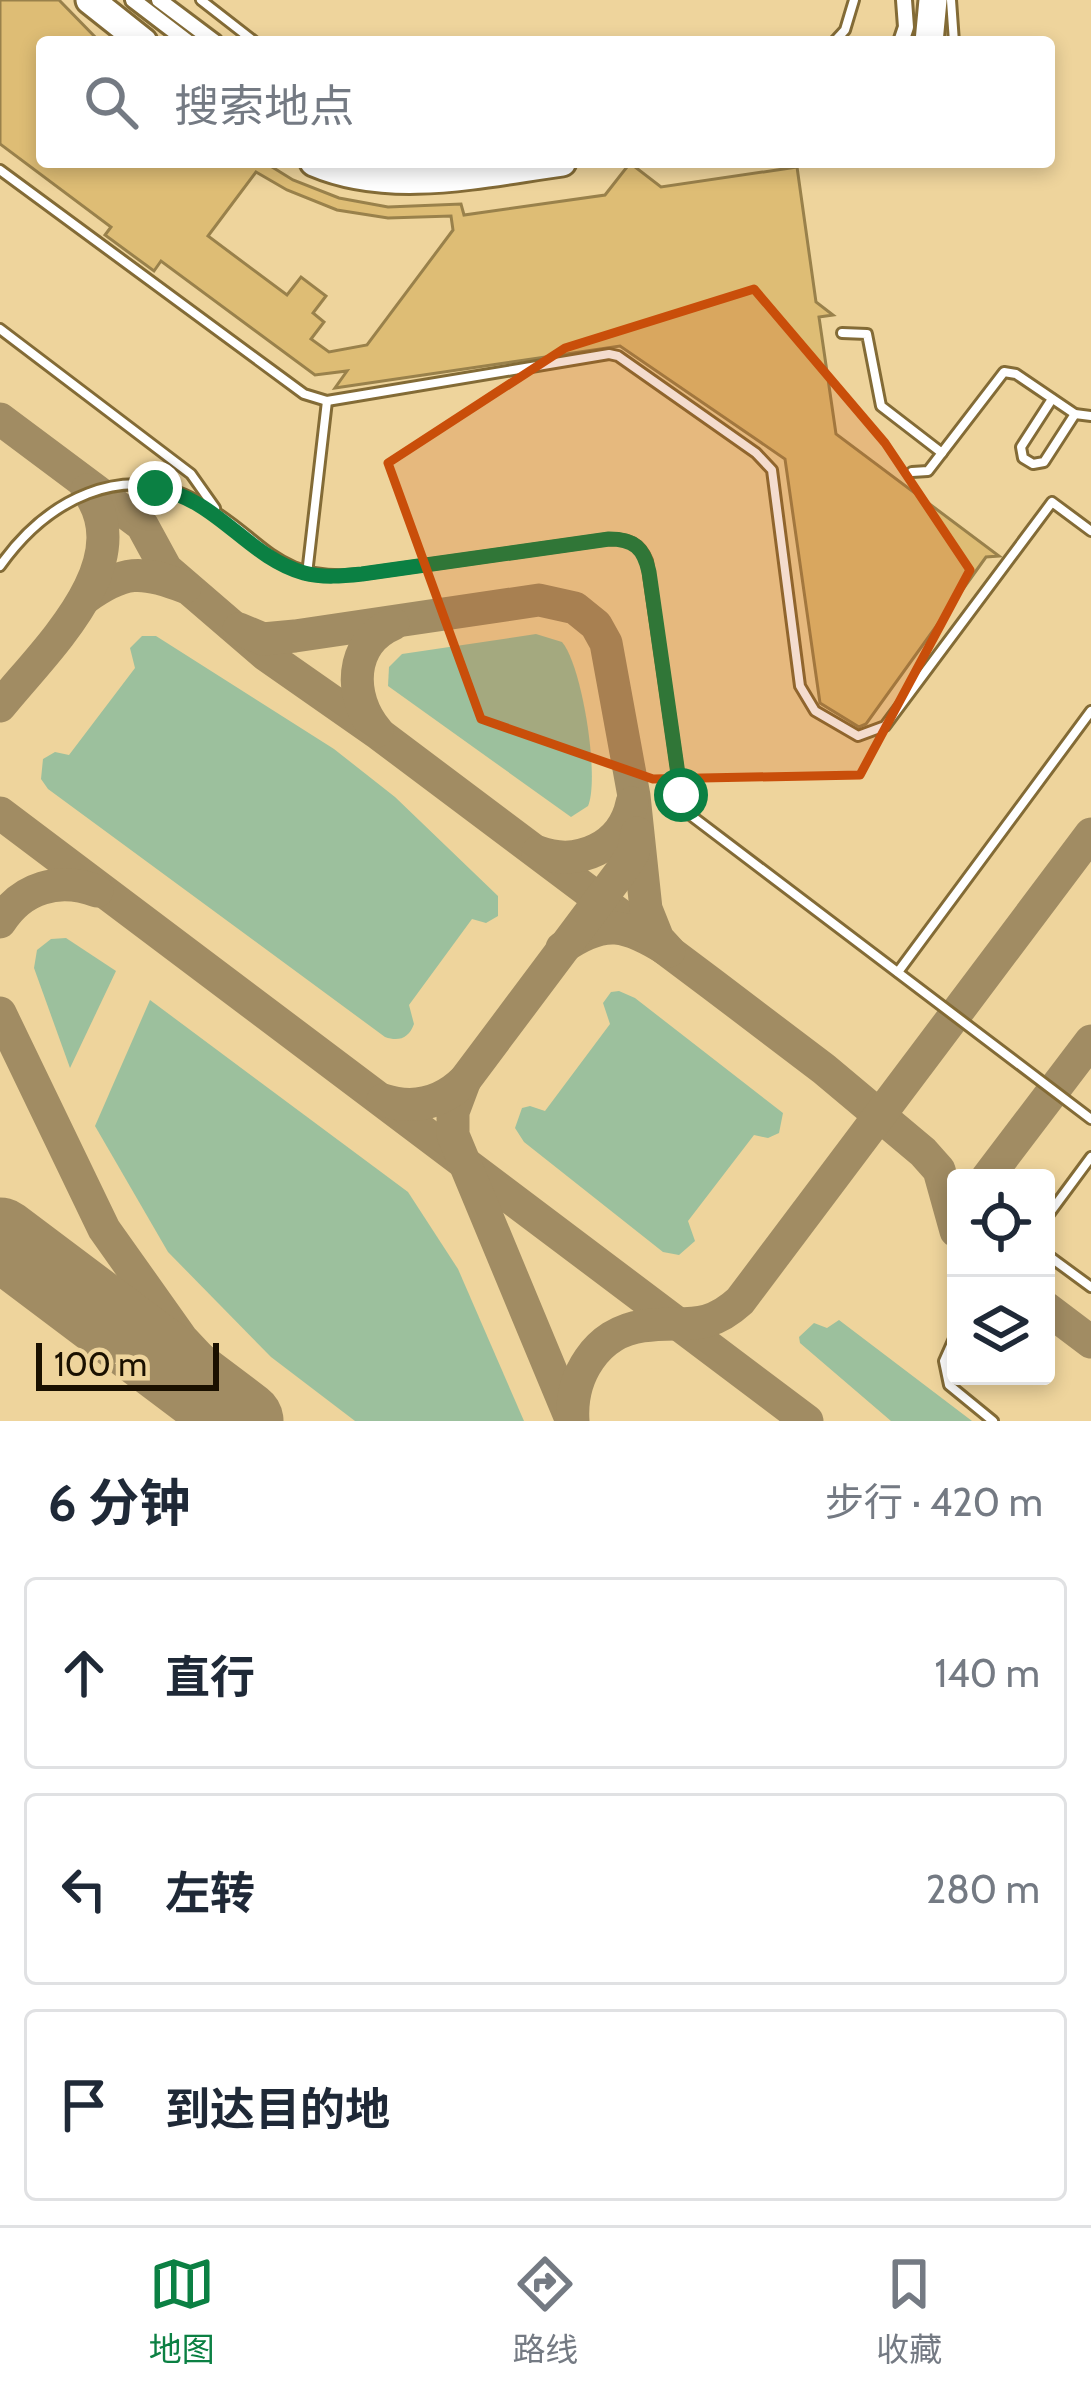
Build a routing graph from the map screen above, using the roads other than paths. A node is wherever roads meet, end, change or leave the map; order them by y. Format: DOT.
graph roads {
  1 [pos="90,0"];
  2 [pos="108,0"];
  3 [pos="133,0"];
  4 [pos="159,0"];
  5 [pos="201,0"];
  6 [pos="854,0"];
  7 [pos="904,0"];
  8 [pos="933,0"];
  9 [pos="950,0"];
  10 [pos="135,36"];
  11 [pos="154,36"];
  12 [pos="180,36"];
  13 [pos="207,36"];
  14 [pos="247,36"];
  15 [pos="839,36"];
  16 [pos="903,36"];
  17 [pos="930,36"];
  18 [pos="953,36"];
  19 [pos="335,168"];
  20 [pos="360,168"];
  21 [pos="434,168"];
  22 [pos="507,168"];
  23 [pos="0,170"];
  24 [pos="0,329"];
  25 [pos="842,333"];
  26 [pos="1052,399"];
  27 [pos="327,401"];
  28 [pos="1075,415"];
  29 [pos="1091,416"];
  30 [pos="942,453"];
  31 [pos="912,472"];
  32 [pos="218,515"];
  33 [pos="1091,531"];
  34 [pos="0,566"];
  35 [pos="307,574"];
  36 [pos="1091,711"];
  37 [pos="898,972"];
  38 [pos="1091,1119"];
  39 [pos="1091,1157"];
  40 [pos="1055,1206"];
  41 [pos="1055,1261"];
  42 [pos="1091,1287"];
  43 [pos="950,1385"];
  44 [pos="993,1421"];
  1 -- 10 [label="highway"];
  2 -- 11 [label="street"];
  3 -- 12 [label="street"];
  4 -- 13 [label="street"];
  5 -- 14 [label="lane"];
  6 -- 15 [label="lane"];
  7 -- 16 [label="street"];
  8 -- 17 [label="highway"];
  9 -- 18 [label="lane"];
  19 -- 22 [label="highway"];
  20 -- 21 [label="street"];
  23 -- 27 [label="lane"];
  24 -- 32 [label="lane"];
  25 -- 30 [label="lane"];
  26 -- 28 [label="lane"];
  26 -- 28 [label="lane"];
  26 -- 30 [label="lane"];
  27 -- 33 [label="lane"];
  27 -- 35 [label="lane"];
  28 -- 29 [label="lane"];
  30 -- 31 [label="lane"];
  32 -- 34 [label="lane"];
  32 -- 35 [label="lane"];
  35 -- 37 [label="lane"];
  36 -- 37 [label="lane"];
  37 -- 38 [label="lane"];
  39 -- 40 [label="lane"];
  41 -- 42 [label="lane"];
  43 -- 44 [label="lane"];
}
